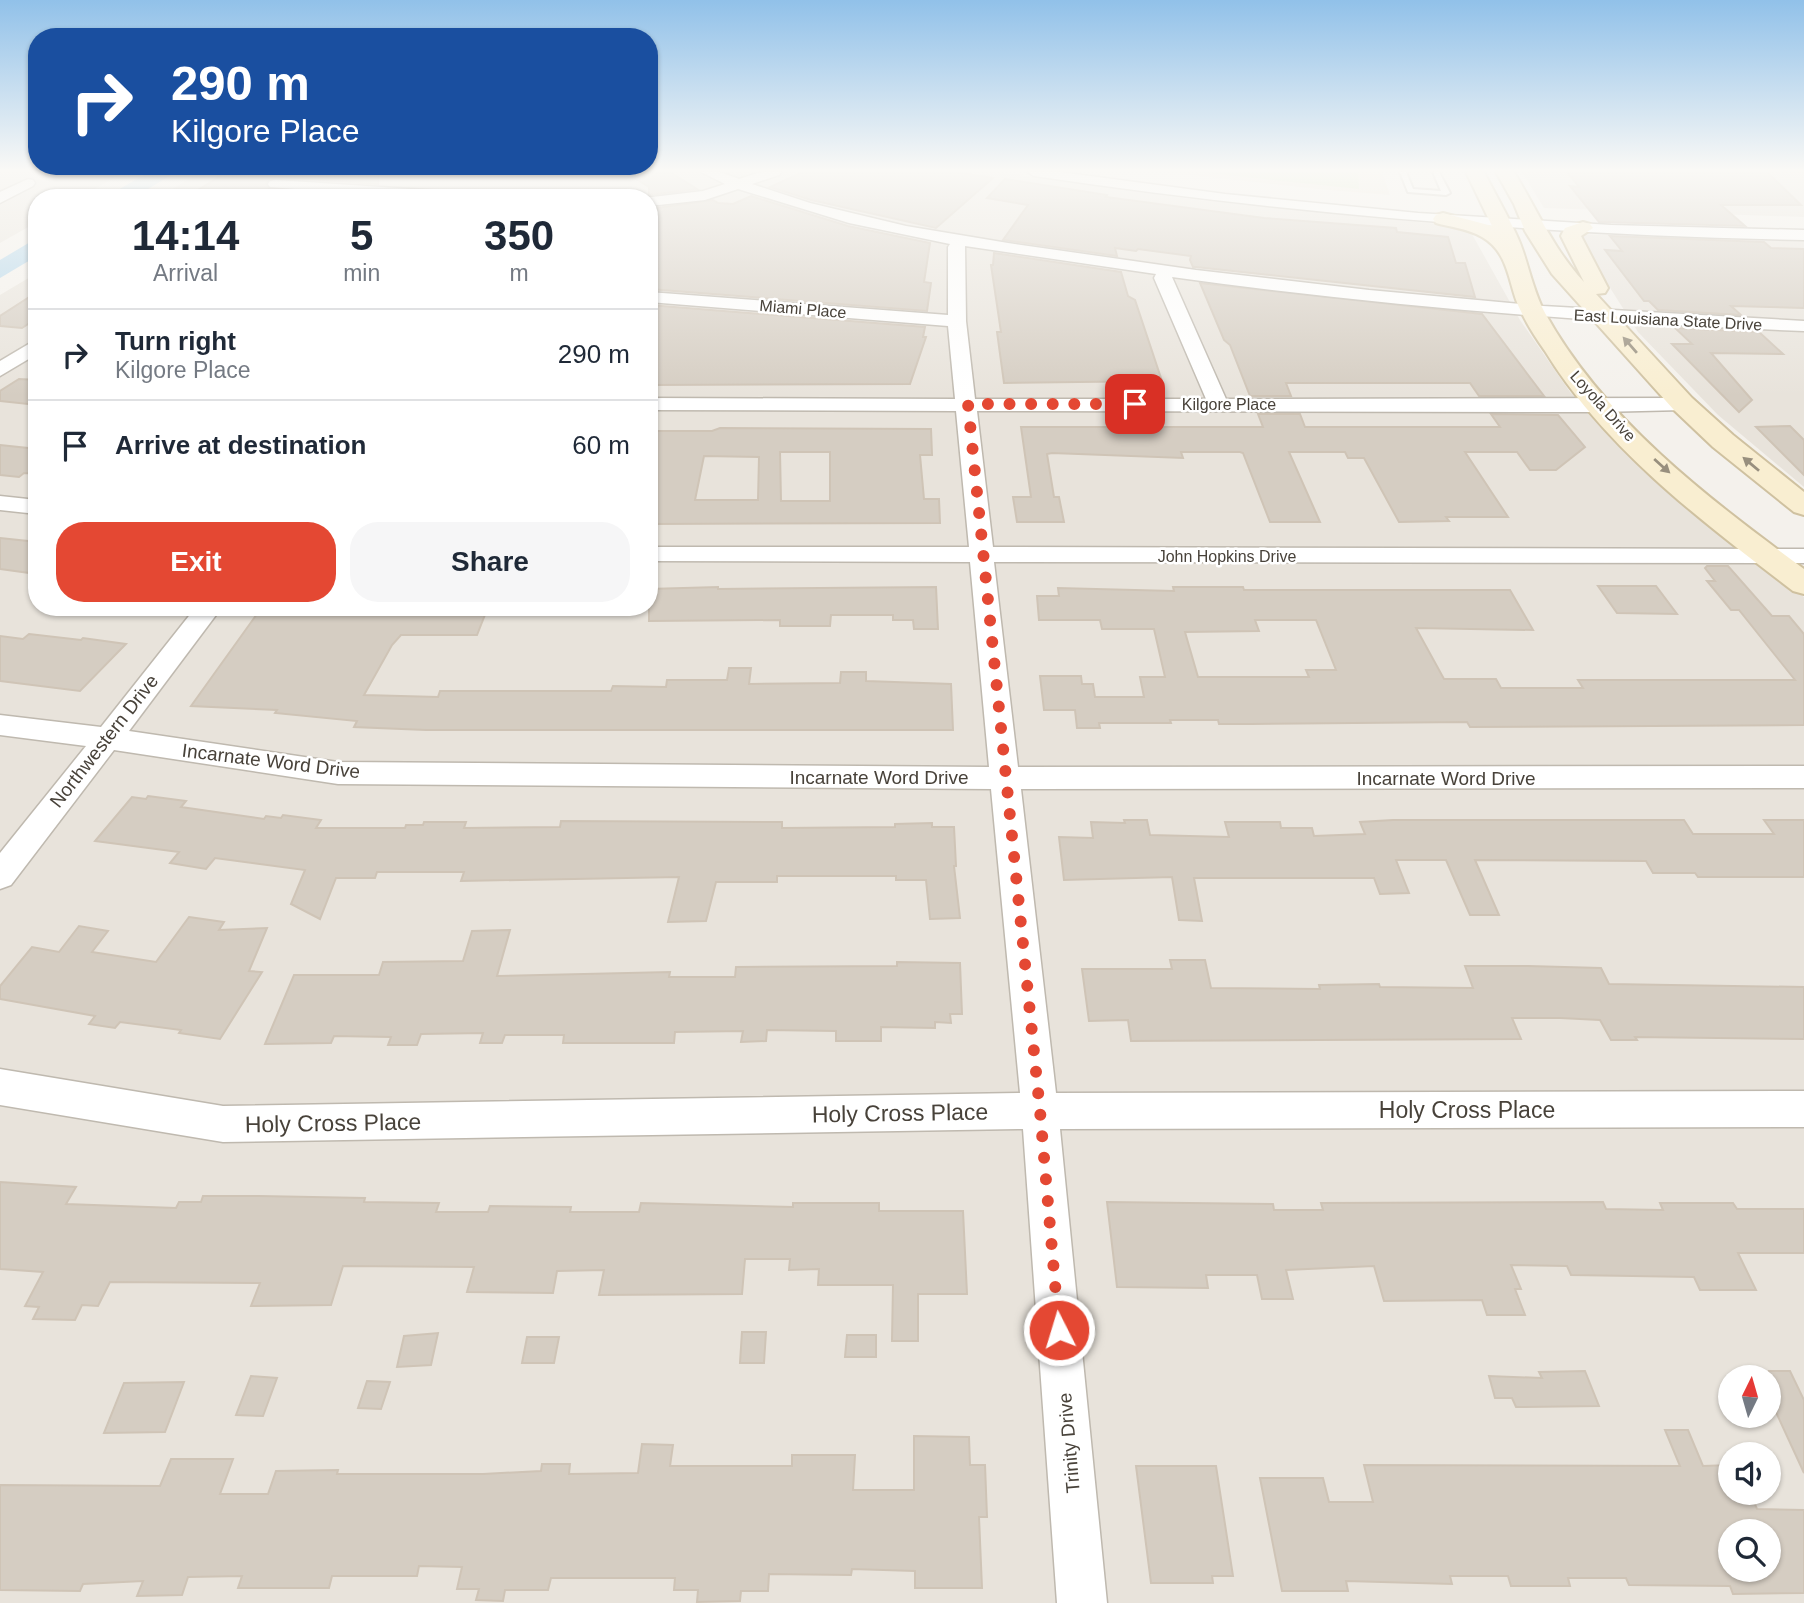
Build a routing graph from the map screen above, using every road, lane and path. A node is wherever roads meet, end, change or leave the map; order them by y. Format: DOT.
graph roads {
  1 [pos="956,247"];
  2 [pos="1012,247"];
  3 [pos="1505,247"];
  4 [pos="1510,247"];
  5 [pos="1547,247"];
  6 [pos="1577,247"];
  7 [pos="1513,254"];
  8 [pos="1165,271"];
  9 [pos="658,298"];
  10 [pos="1533,312"];
  11 [pos="1606,317"];
  12 [pos="957,321"];
  13 [pos="1804,326"];
  14 [pos="28,358"];
  15 [pos="0,370"];
  16 [pos="658,404"];
  17 [pos="968,404"];
  18 [pos="1218,404"];
  19 [pos="1684,404"];
  20 [pos="1600,406"];
  21 [pos="0,503"];
  22 [pos="28,506"];
  23 [pos="1804,506"];
  24 [pos="658,554"];
  25 [pos="983,556"];
  26 [pos="1767,556"];
  27 [pos="1804,556"];
  28 [pos="1804,584"];
  29 [pos="203,616"];
  30 [pos="0,725"];
  31 [pos="106,738"];
  32 [pos="1804,777"];
  33 [pos="1007,778"];
  34 [pos="0,876"];
  35 [pos="0,1087"];
  36 [pos="1804,1109"];
  37 [pos="1040,1111"];
  38 [pos="1082,1603"];
  1 -- 12 [label="street, Trinity Drive"];
  2 -- 8 [label="street, East Louisiana State Drive"];
  3 -- 7 [label="main road"];
  4 -- 7 [label="main road, Loyola Drive"];
  5 -- 11 [label="main road"];
  6 -- 11 [label="main road"];
  7 -- 10 [label="main road, Loyola Drive"];
  8 -- 10 [label="street, East Louisiana State Drive"];
  8 -- 18 [label="street"];
  9 -- 12 [label="street, Miami Place"];
  10 -- 11 [label="street, East Louisiana State Drive"];
  10 -- 20 [label="main road, Loyola Drive"];
  11 -- 13 [label="street, East Louisiana State Drive"];
  19 -- 11 [label="main road, one-way"];
  12 -- 17 [label="street, Trinity Drive"];
  14 -- 15 [label="street"];
  16 -- 17 [label="street, Kilgore Place"];
  17 -- 18 [label="street, Kilgore Place"];
  17 -- 25 [label="street, Trinity Drive"];
  18 -- 20 [label="street, Kilgore Place"];
  19 -- 20 [label="street, Kilgore Place"];
  23 -- 19 [label="main road, one-way"];
  20 -- 26 [label="main road, Loyola Drive, one-way"];
  21 -- 22 [label="street"];
  24 -- 25 [label="street, John Hopkins Drive"];
  25 -- 26 [label="street, John Hopkins Drive"];
  25 -- 33 [label="street, Trinity Drive"];
  26 -- 27 [label="street, John Hopkins Drive"];
  26 -- 28 [label="main road, Loyola Drive"];
  29 -- 31 [label="street, Northwestern Drive"];
  30 -- 31 [label="street, Incarnate Word Drive"];
  31 -- 33 [label="street, Incarnate Word Drive"];
  31 -- 34 [label="street, Northwestern Drive"];
  32 -- 33 [label="street, Incarnate Word Drive"];
  33 -- 37 [label="street, Trinity Drive"];
  35 -- 37 [label="street, Holy Cross Place"];
  36 -- 37 [label="street, Holy Cross Place"];
  37 -- 38 [label="street, Trinity Drive"];
}
